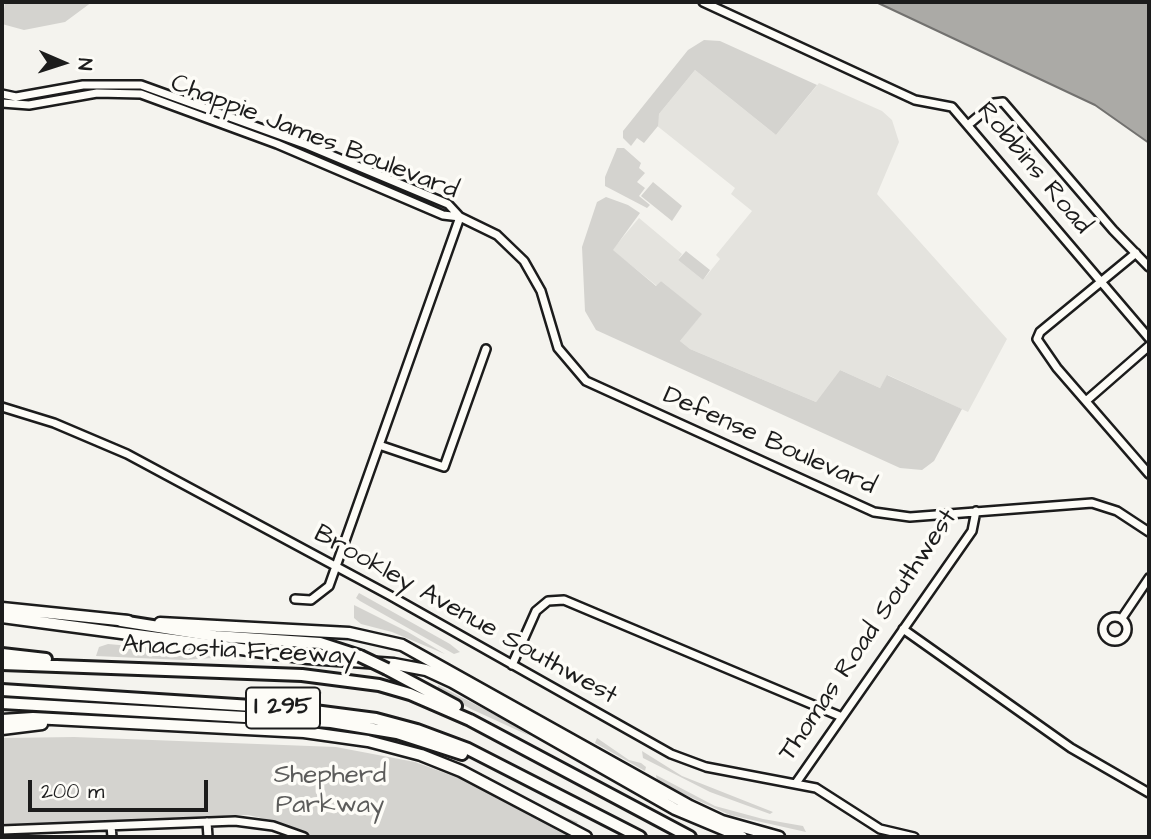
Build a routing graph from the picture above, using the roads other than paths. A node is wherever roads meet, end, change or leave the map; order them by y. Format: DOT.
graph roads {
  1 [pos="703,2"];
  2 [pos="2,94"];
  3 [pos="2,103"];
  4 [pos="968,125"];
  5 [pos="460,217"];
  6 [pos="1136,253"];
  7 [pos="1149,267"];
  8 [pos="1101,281"];
  9 [pos="1149,338"];
  10 [pos="1149,346"];
  11 [pos="486,349"];
  12 [pos="1086,401"];
  13 [pos="2,407"];
  14 [pos="379,445"];
  15 [pos="1149,474"];
  16 [pos="976,511"];
  17 [pos="1149,532"];
  18 [pos="335,568"];
  19 [pos="1149,578"];
  20 [pos="295,599"];
  21 [pos="2,603"];
  22 [pos="2,608"];
  23 [pos="34,610"];
  24 [pos="1122,618"];
  25 [pos="2,619"];
  26 [pos="121,621"];
  27 [pos="903,629"];
  28 [pos="2,654"];
  29 [pos="2,664"];
  30 [pos="512,665"];
  31 [pos="128,668"];
  32 [pos="2,690"];
  33 [pos="2,701"];
  34 [pos="2,713"];
  35 [pos="842,717"];
  36 [pos="33,719"];
  37 [pos="2,720"];
  38 [pos="98,723"];
  39 [pos="2,729"];
  40 [pos="796,783"];
  41 [pos="548,791"];
  42 [pos="1149,793"];
  43 [pos="207,822"];
  44 [pos="111,826"];
  45 [pos="2,830"];
  46 [pos="16,833"];
  47 [pos="583,836"];
  48 [pos="112,837"];
  49 [pos="208,837"];
  50 [pos="304,837"];
  51 [pos="640,837"];
  52 [pos="690,837"];
  53 [pos="742,837"];
  54 [pos="779,837"];
  55 [pos="914,837"];
  1 -- 4 [label="street, Robbins Road"];
  2 -- 5 [label="street, Chappie James Boulevard"];
  3 -- 5 [label="street, Chappie James Boulevard"];
  4 -- 6 [label="street"];
  4 -- 8 [label="street, Robbins Road"];
  5 -- 14 [label="street"];
  5 -- 16 [label="street, Defense Boulevard"];
  6 -- 7 [label="street"];
  6 -- 8 [label="street"];
  8 -- 9 [label="street, Robbins Road"];
  8 -- 12 [label="street"];
  10 -- 12 [label="street"];
  11 -- 14 [label="street"];
  12 -- 15 [label="street"];
  13 -- 18 [label="street, Brookley Avenue Southwest"];
  14 -- 18 [label="street"];
  16 -- 17 [label="street, Defense Boulevard"];
  16 -- 27 [label="street, Thomas Road Southwest"];
  18 -- 20 [label="street"];
  18 -- 30 [label="street, Brookley Avenue Southwest"];
  19 -- 24 [label="street"];
  21 -- 23 [label="main road"];
  22 -- 23 [label="main road"];
  23 -- 26 [label="main road"];
  25 -- 53 [label="main road"];
  26 -- 52 [label="highway, bridge"];
  26 -- 54 [label="main road"];
  27 -- 35 [label="street, Thomas Road Southwest"];
  27 -- 42 [label="street"];
  28 -- 31 [label="highway"];
  29 -- 31 [label="highway, Anacostia Freeway / I 295"];
  30 -- 35 [label="street"];
  30 -- 40 [label="street, Brookley Avenue Southwest"];
  31 -- 52 [label="highway, Anacostia Freeway / I 295"];
  32 -- 41 [label="highway, Anacostia Freeway / I 295"];
  33 -- 41 [label="highway"];
  34 -- 36 [label="main road"];
  35 -- 40 [label="street, Thomas Road Southwest"];
  36 -- 37 [label="main road"];
  36 -- 38 [label="main road"];
  38 -- 39 [label="main road"];
  38 -- 47 [label="main road"];
  40 -- 55 [label="street, Brookley Avenue Southwest"];
  41 -- 51 [label="highway, Anacostia Freeway / I 295"];
  43 -- 44 [label="street"];
  43 -- 49 [label="street"];
  43 -- 50 [label="street"];
  44 -- 46 [label="street"];
  44 -- 48 [label="street"];
  45 -- 46 [label="street"];
}
